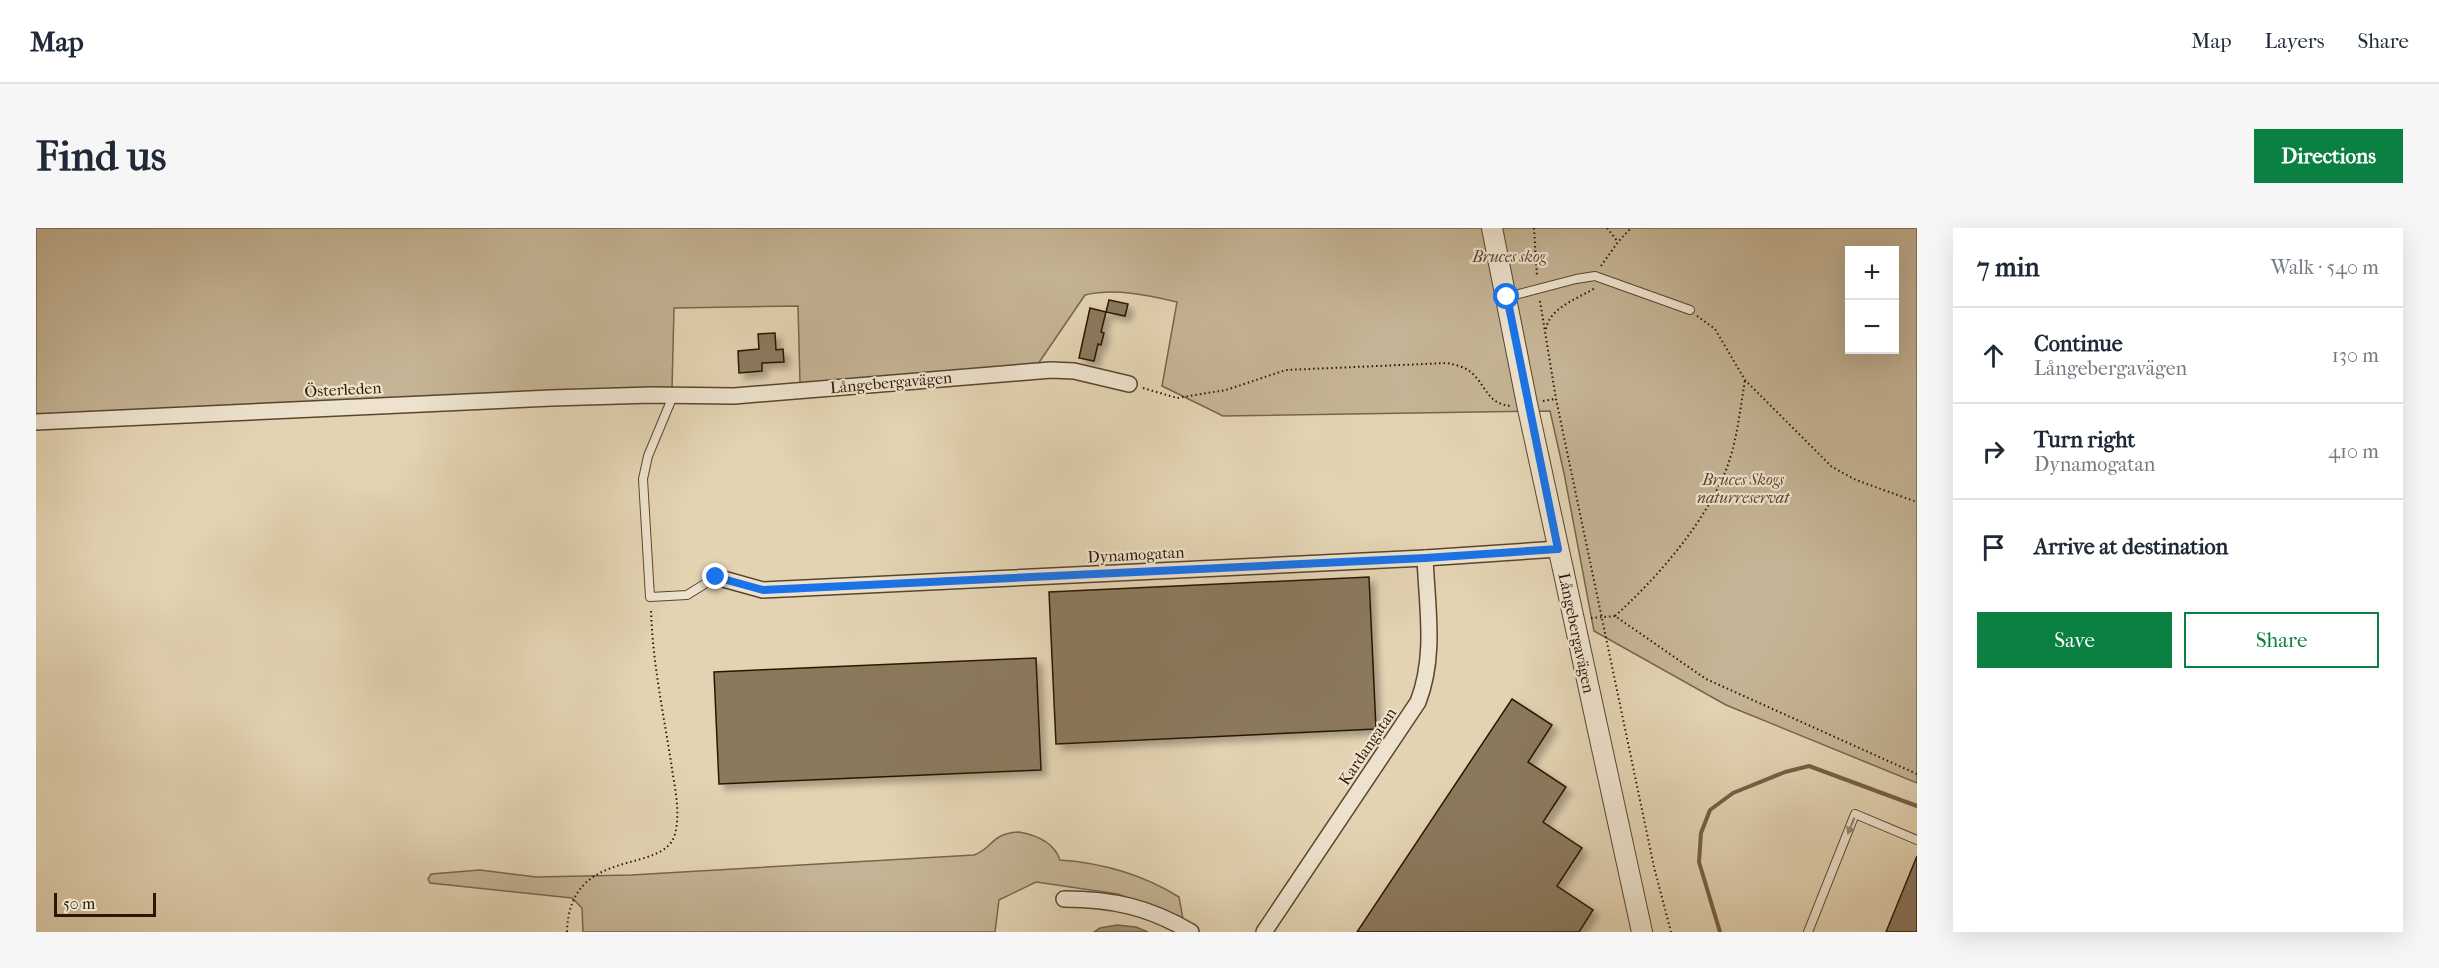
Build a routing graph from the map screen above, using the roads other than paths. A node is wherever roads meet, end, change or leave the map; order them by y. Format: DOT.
graph roads {
  1 [pos="1492,228"];
  2 [pos="1507,297"];
  3 [pos="1690,310"];
  4 [pos="1129,384"];
  5 [pos="652,395"];
  6 [pos="673,396"];
  7 [pos="36,422"];
  8 [pos="1558,549"];
  9 [pos="1425,558"];
  10 [pos="716,577"];
  11 [pos="1917,840"];
  12 [pos="1064,899"];
  13 [pos="1191,932"];
  14 [pos="1264,932"];
  15 [pos="1642,932"];
  16 [pos="1808,932"];
  1 -- 2 [label="street, Långebergavägen"];
  2 -- 3 [label="lane"];
  2 -- 8 [label="street, Långebergavägen"];
  4 -- 6 [label="street, Långebergavägen"];
  5 -- 6 [label="street, Långebergavägen"];
  5 -- 7 [label="street, Österleden"];
  6 -- 10 [label="lane"];
  8 -- 9 [label="street, Dynamogatan"];
  8 -- 15 [label="street, Långebergavägen"];
  9 -- 10 [label="street, Dynamogatan"];
  9 -- 14 [label="street, Kardangatan"];
  11 -- 16 [label="lane, one-way"];
  12 -- 13 [label="street"];
}
